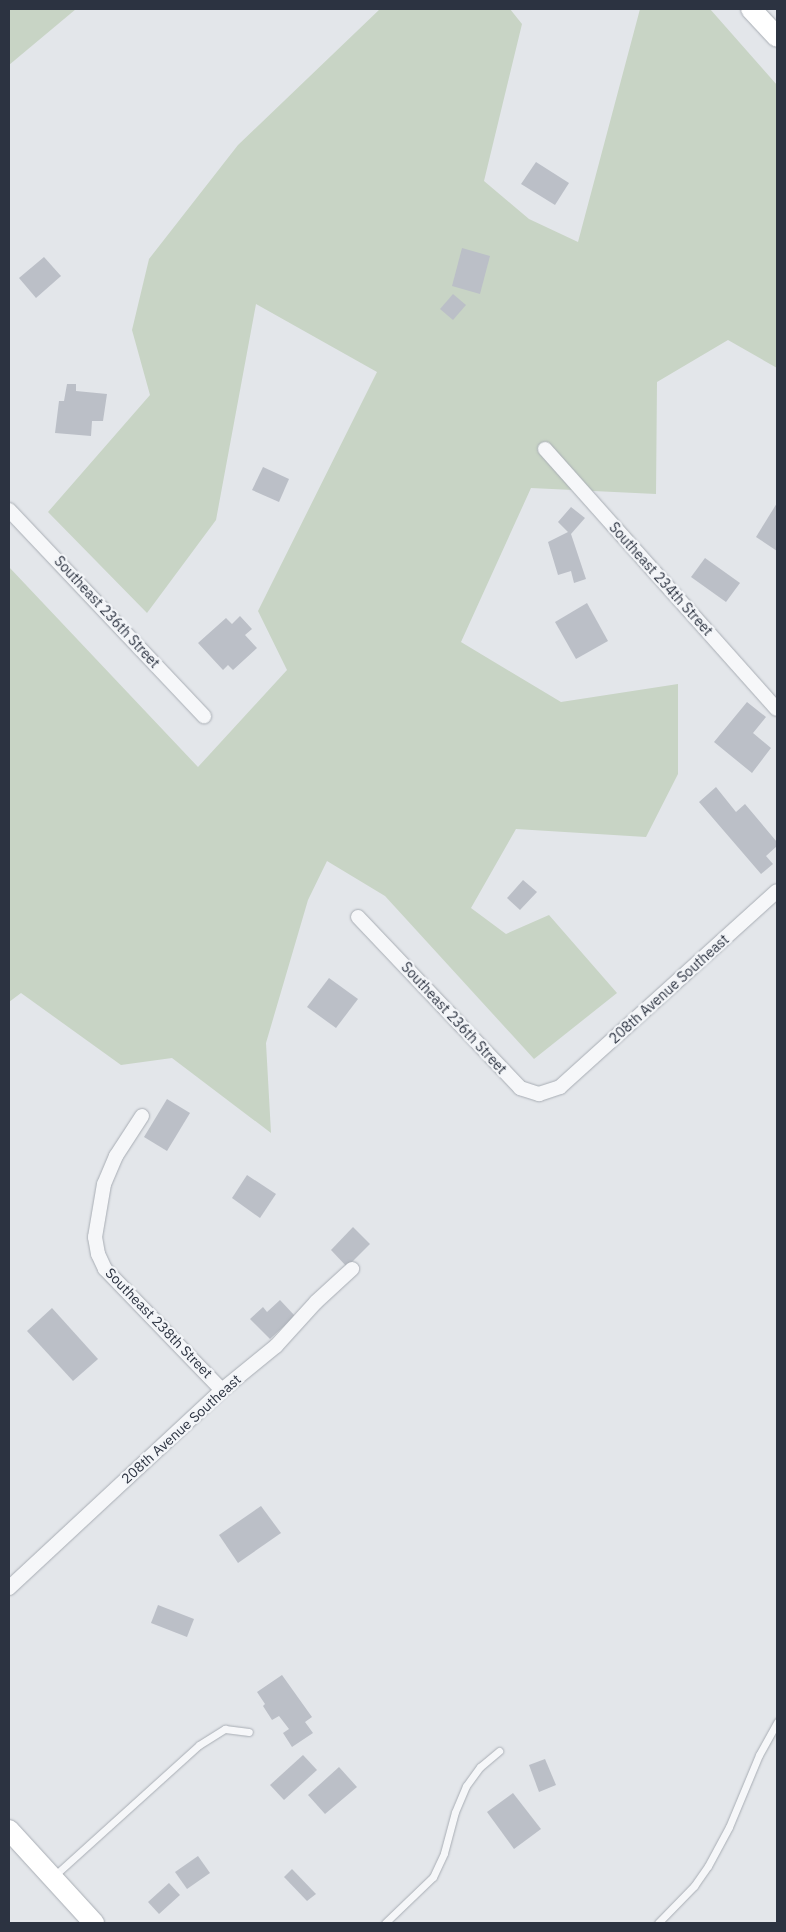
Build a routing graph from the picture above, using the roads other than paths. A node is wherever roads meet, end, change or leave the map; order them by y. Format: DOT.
graph roads {
  1 [pos="751,9"];
  2 [pos="777,37"];
  3 [pos="545,449"];
  4 [pos="9,510"];
  5 [pos="777,709"];
  6 [pos="204,716"];
  7 [pos="777,891"];
  8 [pos="358,917"];
  9 [pos="560,1086"];
  10 [pos="142,1116"];
  11 [pos="352,1269"];
  12 [pos="222,1390"];
  13 [pos="9,1588"];
  14 [pos="777,1722"];
  15 [pos="249,1732"];
  16 [pos="499,1751"];
  17 [pos="9,1830"];
  18 [pos="53,1878"];
  19 [pos="94,1923"];
  20 [pos="385,1923"];
  21 [pos="658,1923"];
  1 -- 2 [label="main road"];
  3 -- 5 [label="street, Southeast 234th Street"];
  4 -- 6 [label="street, Southeast 236th Street"];
  7 -- 9 [label="street, 208th Avenue Southeast"];
  8 -- 9 [label="street, Southeast 236th Street"];
  10 -- 12 [label="street, Southeast 238th Street"];
  11 -- 12 [label="street, 208th Avenue Southeast"];
  12 -- 13 [label="street, 208th Avenue Southeast"];
  14 -- 21 [label="lane"];
  15 -- 18 [label="lane"];
  16 -- 20 [label="lane"];
  17 -- 18 [label="main road"];
  18 -- 19 [label="main road"];
}
